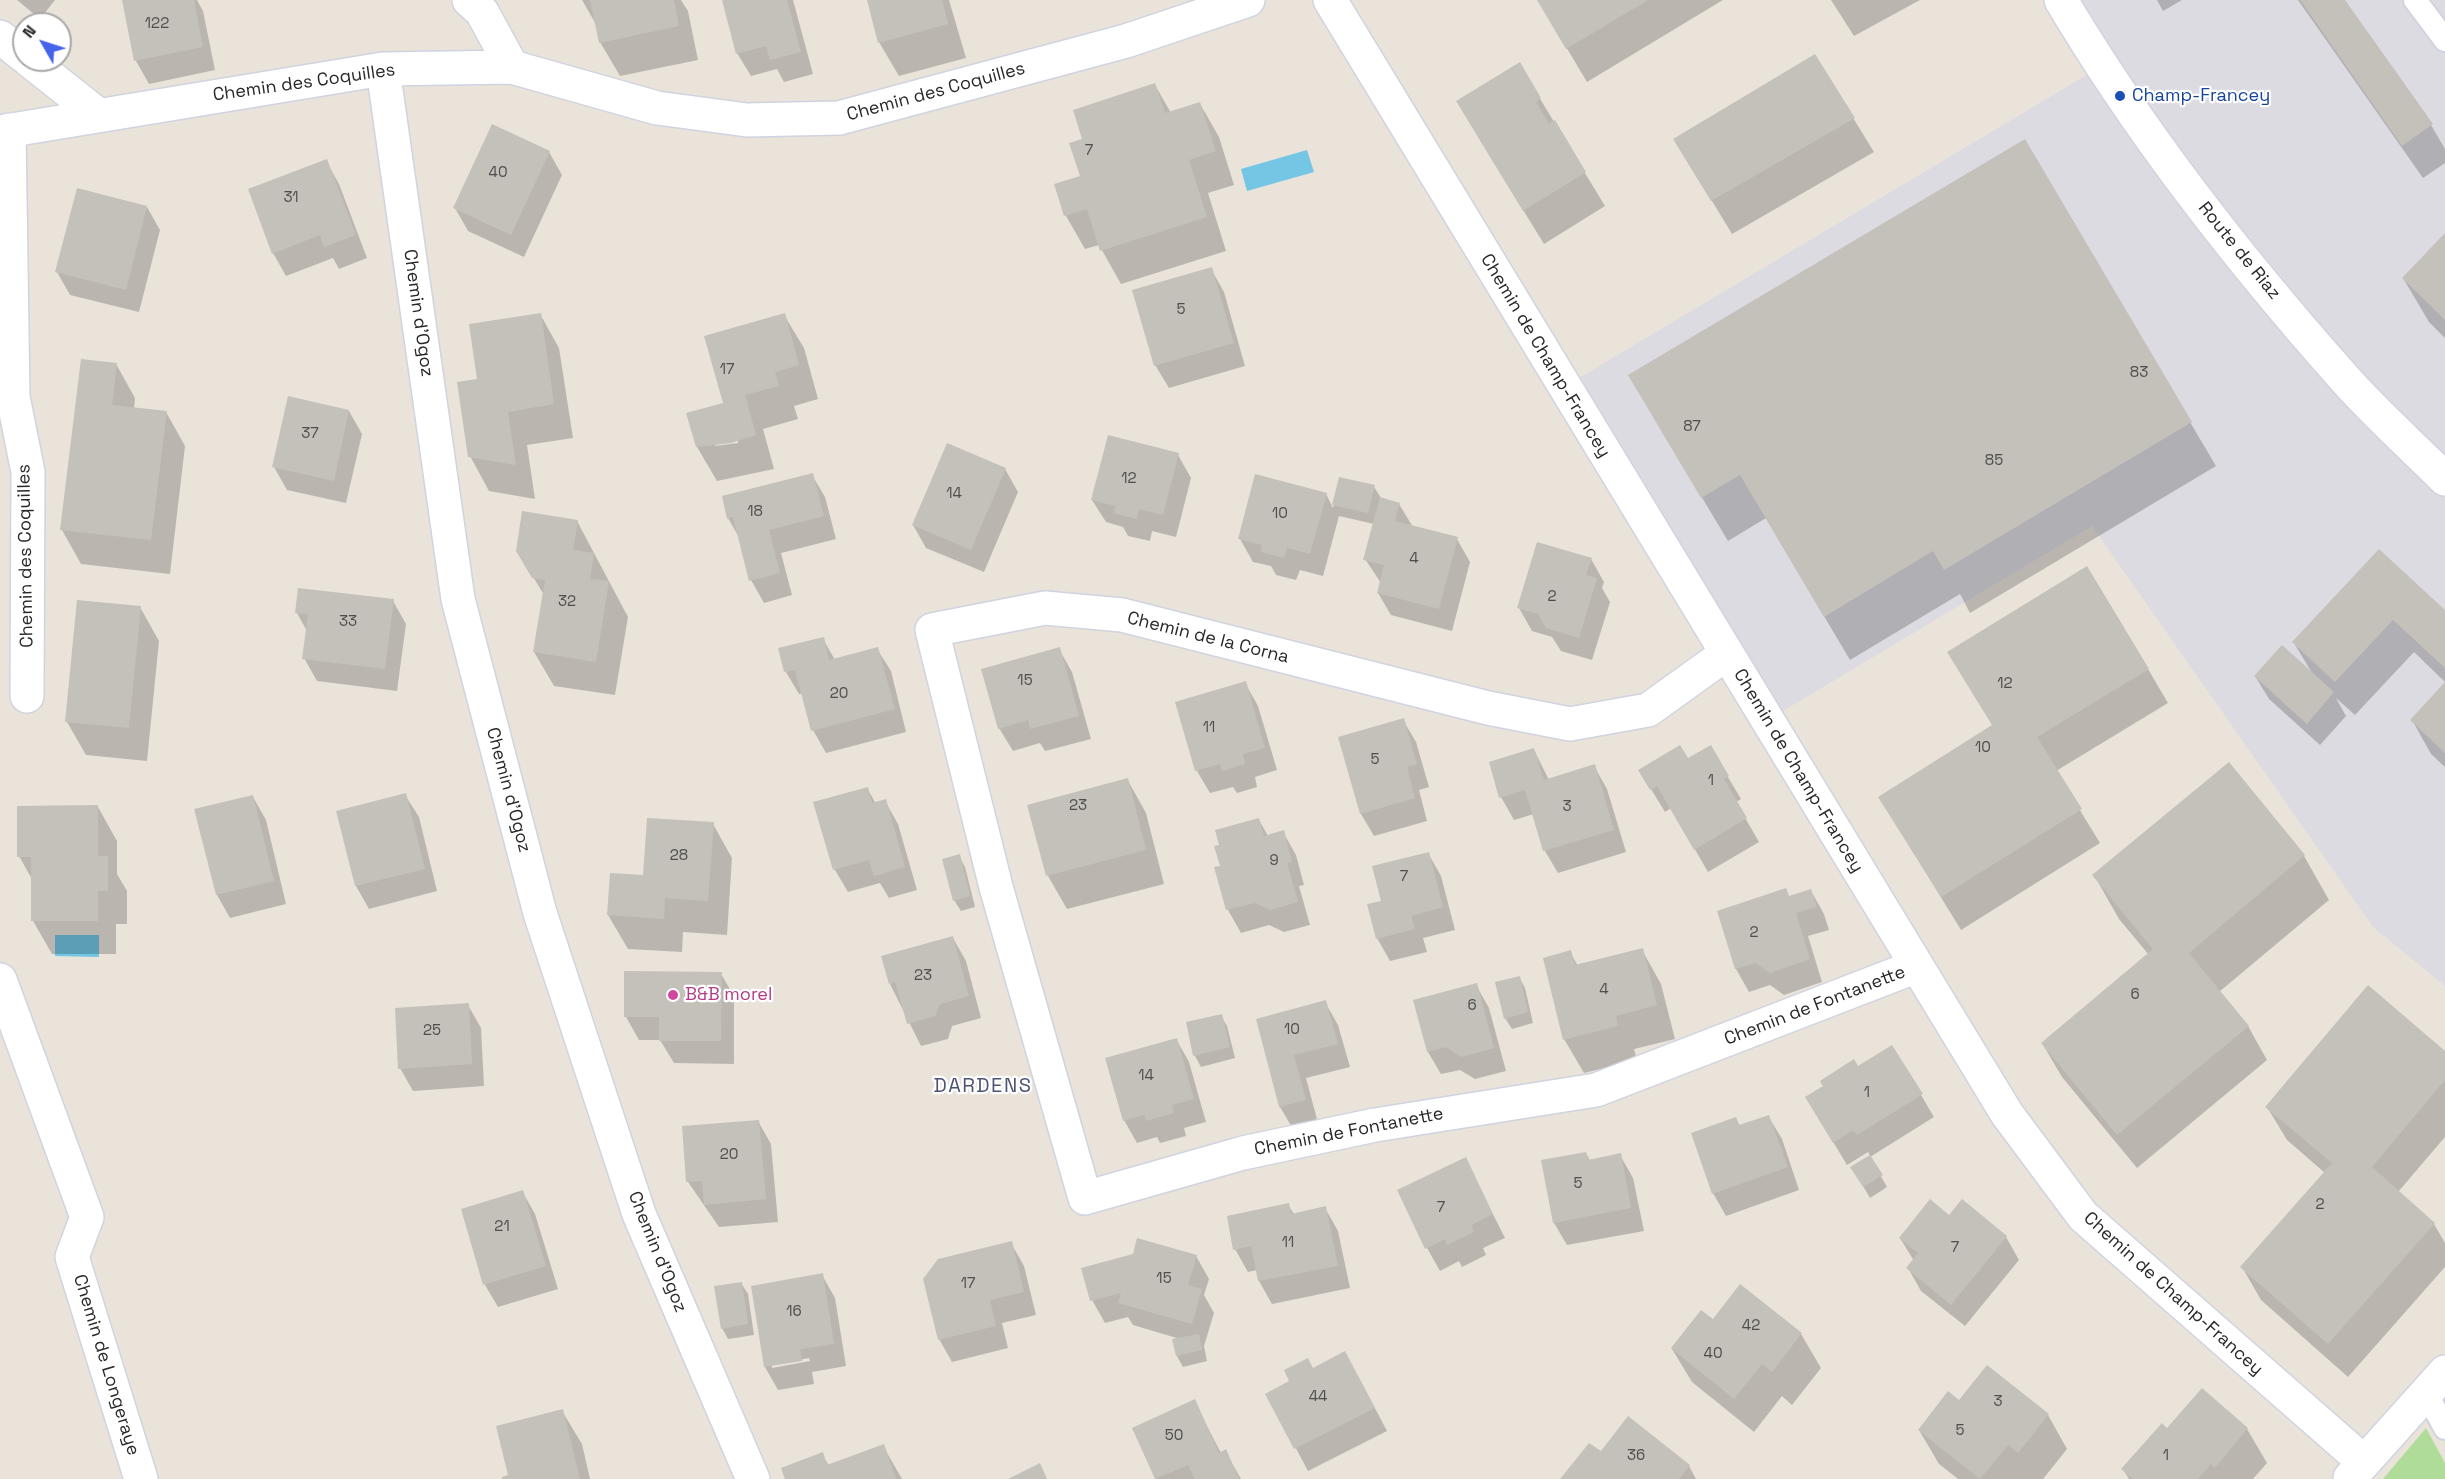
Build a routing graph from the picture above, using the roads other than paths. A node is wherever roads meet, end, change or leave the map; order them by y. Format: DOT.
graph roads {
  1 [pos="469,0"];
  2 [pos="1248,0"];
  3 [pos="1330,0"];
  4 [pos="2061,0"];
  5 [pos="2415,0"];
  6 [pos="0,37"];
  7 [pos="2445,40"];
  8 [pos="12,46"];
  9 [pos="512,68"];
  10 [pos="383,69"];
  11 [pos="44,72"];
  12 [pos="98,114"];
  13 [pos="4,131"];
  14 [pos="2445,479"];
  15 [pos="1726,654"];
  16 [pos="27,696"];
  17 [pos="996,887"];
  18 [pos="1917,966"];
  19 [pos="0,980"];
  20 [pos="2436,1382"];
  21 [pos="2445,1428"];
  22 [pos="2356,1471"];
  23 [pos="141,1479"];
  24 [pos="753,1479"];
  1 -- 9 [label="street"];
  2 -- 9 [label="street, Chemin des Coquilles"];
  3 -- 15 [label="street, Chemin de Champ-Francey"];
  4 -- 14 [label="street, Route de Riaz"];
  5 -- 7 [label="lane"];
  6 -- 8 [label="street"];
  9 -- 10 [label="street, Chemin des Coquilles"];
  10 -- 12 [label="street, Chemin des Coquilles"];
  10 -- 24 [label="street, Chemin d'Ogoz"];
  11 -- 12 [label="street"];
  12 -- 13 [label="street, Chemin des Coquilles"];
  13 -- 16 [label="street, Chemin des Coquilles"];
  15 -- 17 [label="street, Chemin de la Corna"];
  15 -- 18 [label="street, Chemin de Champ-Francey"];
  17 -- 18 [label="street, Chemin de Fontanette"];
  18 -- 22 [label="street, Chemin de Champ-Francey"];
  19 -- 23 [label="street, Chemin de Longeraye"];
  20 -- 21 [label="lane"];
  20 -- 22 [label="street"];
}
